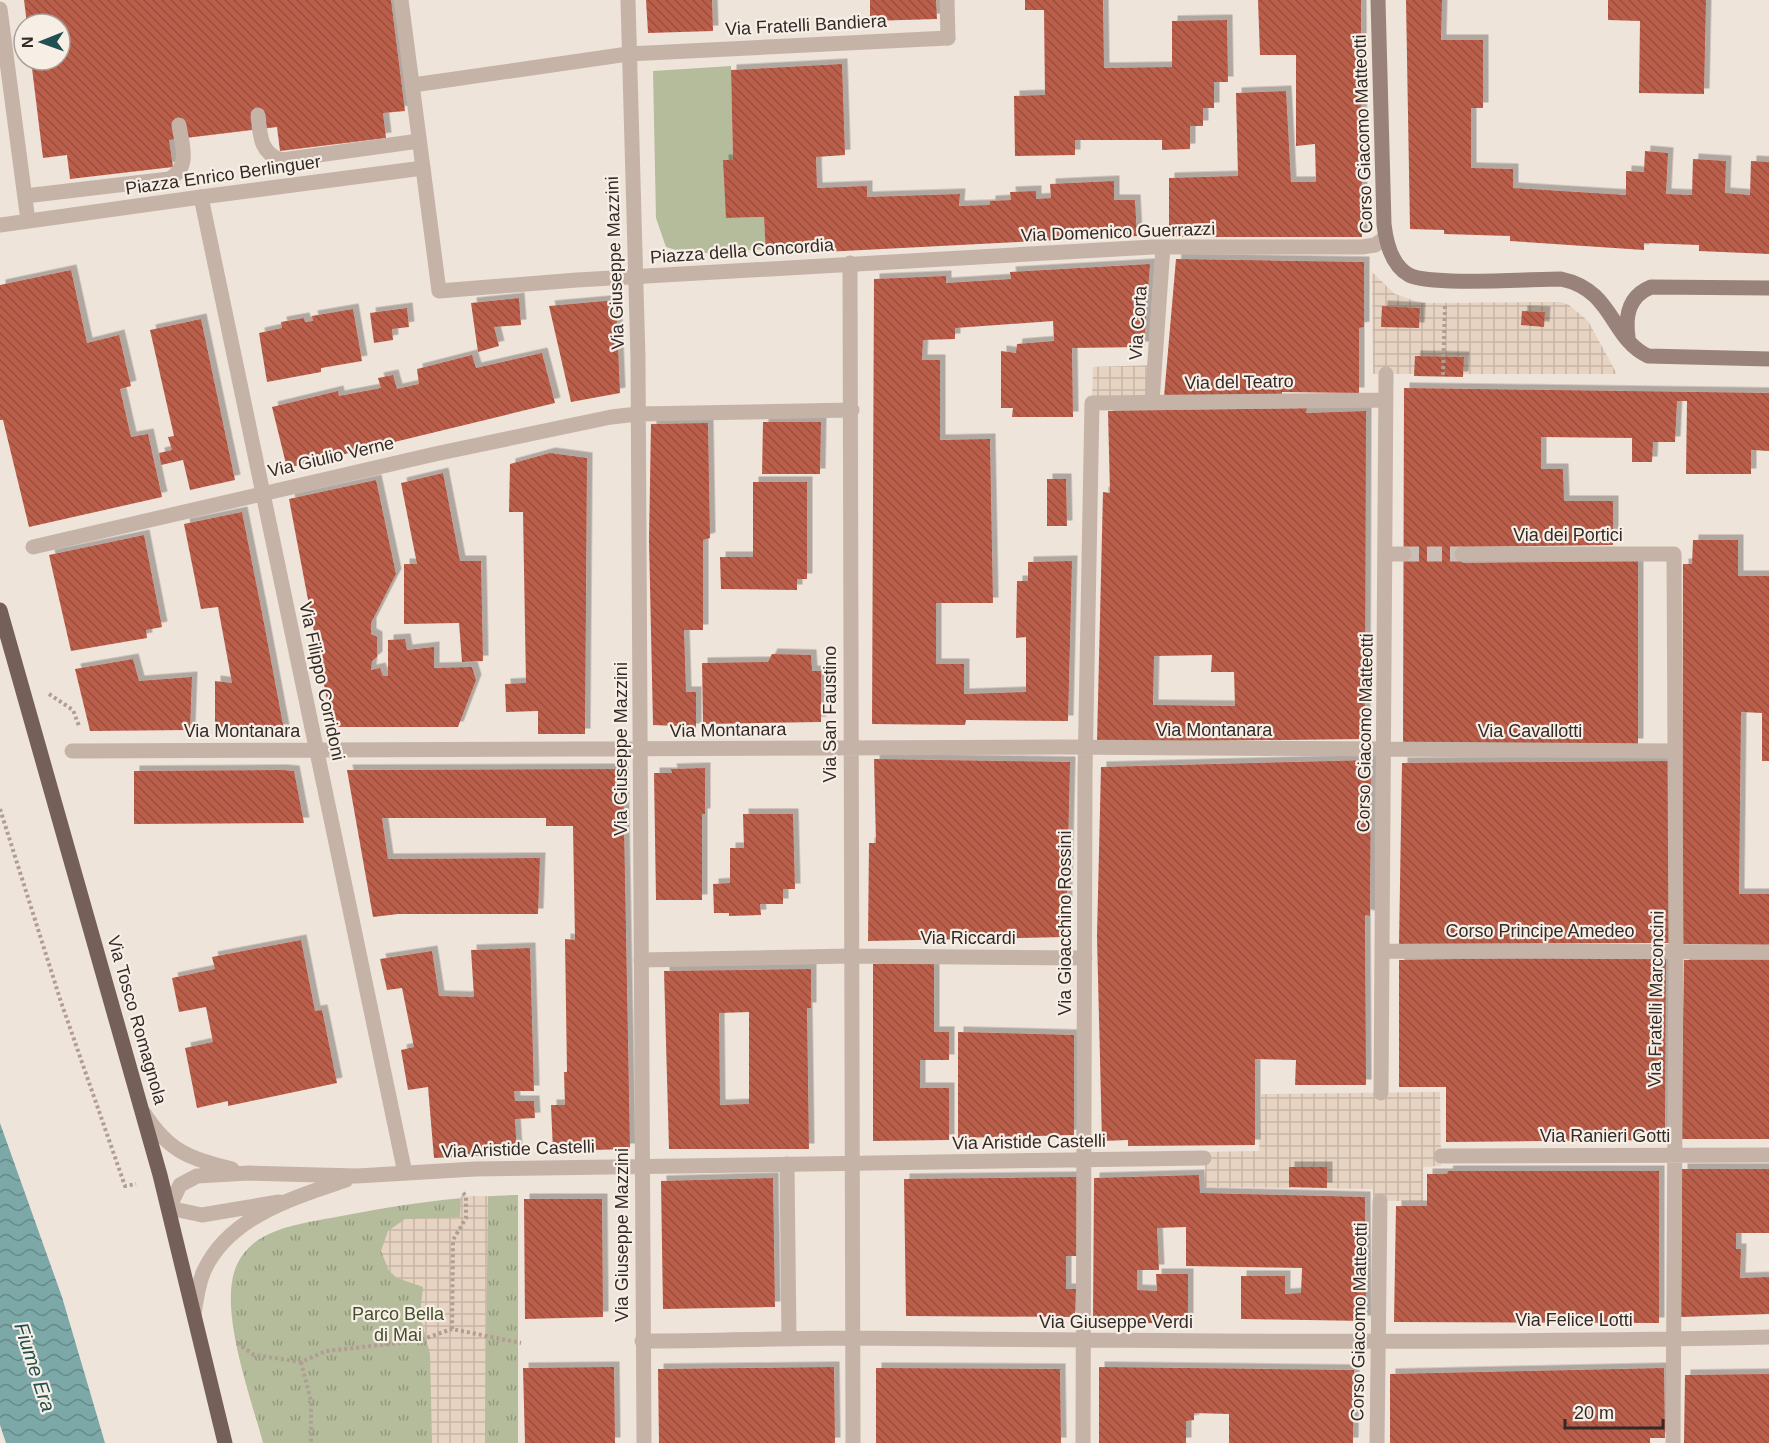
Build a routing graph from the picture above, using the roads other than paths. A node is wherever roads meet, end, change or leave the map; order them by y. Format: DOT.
graph roads {
  1 [pos="401,0"];
  2 [pos="628,0"];
  3 [pos="947,0"];
  4 [pos="1377,0"];
  5 [pos="0,9"];
  6 [pos="628,54"];
  7 [pos="413,85"];
  8 [pos="258,115"];
  9 [pos="179,125"];
  10 [pos="419,141"];
  11 [pos="423,168"];
  12 [pos="25,196"];
  13 [pos="201,197"];
  14 [pos="28,221"];
  15 [pos="0,225"];
  16 [pos="1385,238"];
  17 [pos="1163,247"];
  18 [pos="850,263"];
  19 [pos="636,277"];
  20 [pos="1769,288"];
  21 [pos="1628,340"];
  22 [pos="1769,358"];
  23 [pos="1386,374"];
  24 [pos="1386,400"];
  25 [pos="1152,402"];
  26 [pos="1092,403"];
  27 [pos="852,410"];
  28 [pos="638,414"];
  29 [pos="263,492"];
  30 [pos="33,547"];
  31 [pos="1387,554"];
  32 [pos="1404,554"];
  33 [pos="1462,554"];
  34 [pos="1674,554"];
  35 [pos="0,610"];
  36 [pos="850,747"];
  37 [pos="1086,748"];
  38 [pos="72,750"];
  39 [pos="316,750"];
  40 [pos="641,751"];
  41 [pos="1385,751"];
  42 [pos="1675,751"];
  43 [pos="1383,951"];
  44 [pos="1677,951"];
  45 [pos="1769,952"];
  46 [pos="851,956"];
  47 [pos="1085,958"];
  48 [pos="641,960"];
  49 [pos="1382,1093"];
  50 [pos="142,1110"];
  51 [pos="1674,1155"];
  52 [pos="1769,1155"];
  53 [pos="1441,1156"];
  54 [pos="1204,1158"];
  55 [pos="1084,1161"];
  56 [pos="787,1164"];
  57 [pos="854,1164"];
  58 [pos="641,1166"];
  59 [pos="249,1173"];
  60 [pos="405,1173"];
  61 [pos="357,1176"];
  62 [pos="1380,1201"];
  63 [pos="279,1202"];
  64 [pos="169,1208"];
  65 [pos="194,1314"];
  66 [pos="1769,1337"];
  67 [pos="854,1338"];
  68 [pos="789,1339"];
  69 [pos="1673,1339"];
  70 [pos="642,1341"];
  71 [pos="1378,1341"];
  72 [pos="1083,1342"];
  73 [pos="225,1443"];
  74 [pos="644,1443"];
  75 [pos="853,1443"];
  76 [pos="1083,1443"];
  77 [pos="1377,1443"];
  78 [pos="1673,1443"];
  1 -- 7 [label="street"];
  2 -- 6 [label="street"];
  3 -- 6 [label="street, Via Fratelli Bandiera"];
  4 -- 16 [label="street, Corso Giacomo Matteotti"];
  5 -- 12 [label="street"];
  6 -- 7 [label="street"];
  6 -- 19 [label="street, Via Giuseppe Mazzini"];
  7 -- 10 [label="street"];
  8 -- 10 [label="street"];
  9 -- 12 [label="street"];
  10 -- 11 [label="street"];
  11 -- 13 [label="street, Piazza Enrico Berlinguer"];
  11 -- 19 [label="street"];
  12 -- 14 [label="street"];
  13 -- 14 [label="street, Piazza Enrico Berlinguer"];
  13 -- 29 [label="street, Via Filippo Corridoni"];
  14 -- 15 [label="street, Piazza Enrico Berlinguer"];
  16 -- 17 [label="street, Via Domenico Guerrazzi"];
  16 -- 21 [label="street, Corso Giacomo Matteotti"];
  17 -- 18 [label="street, Via Domenico Guerrazzi"];
  17 -- 25 [label="street, Via Corta"];
  18 -- 19 [label="street, Piazza della Concordia"];
  18 -- 27 [label="street, Via San Faustino"];
  19 -- 28 [label="street, Via Giuseppe Mazzini"];
  20 -- 21 [label="street"];
  21 -- 22 [label="street"];
  23 -- 24 [label="street, Corso Giacomo Matteotti"];
  24 -- 25 [label="street, Via del Teatro"];
  24 -- 31 [label="street, Corso Giacomo Matteotti"];
  25 -- 26 [label="street, Via del Teatro"];
  26 -- 37 [label="street, Via Gioacchino Rossini"];
  27 -- 28 [label="street"];
  27 -- 36 [label="street, Via San Faustino"];
  28 -- 29 [label="street, Via Giulio Verne"];
  28 -- 40 [label="street, Via Giuseppe Mazzini"];
  29 -- 30 [label="street, Via Giulio Verne"];
  29 -- 39 [label="street, Via Filippo Corridoni"];
  31 -- 32 [label="street"];
  31 -- 41 [label="street, Corso Giacomo Matteotti"];
  33 -- 34 [label="street, Via dei Portici"];
  34 -- 42 [label="street, Via Fratelli Marconcini"];
  35 -- 50 [label="main road, Via Tosco Romagnola"];
  36 -- 37 [label="street, Via Montanara"];
  36 -- 40 [label="street, Via Montanara"];
  36 -- 46 [label="street, Via San Faustino"];
  37 -- 41 [label="street, Via Montanara"];
  37 -- 47 [label="street, Via Gioacchino Rossini"];
  38 -- 39 [label="street, Via Montanara"];
  39 -- 40 [label="street, Via Montanara"];
  39 -- 60 [label="street, Via Filippo Corridoni"];
  40 -- 48 [label="street, Via Giuseppe Mazzini"];
  41 -- 42 [label="street, Via Cavallotti"];
  41 -- 43 [label="street, Corso Giacomo Matteotti"];
  42 -- 44 [label="street, Via Fratelli Marconcini"];
  43 -- 44 [label="street, Corso Principe Amedeo"];
  43 -- 49 [label="street, Corso Giacomo Matteotti"];
  44 -- 45 [label="street, Corso Principe Amedeo"];
  44 -- 51 [label="street, Via Fratelli Marconcini"];
  46 -- 47 [label="street, Via Riccardi"];
  46 -- 48 [label="street, Via Riccardi"];
  46 -- 57 [label="street, Via San Faustino"];
  47 -- 55 [label="street, Via Gioacchino Rossini"];
  48 -- 58 [label="street, Via Giuseppe Mazzini"];
  50 -- 59 [label="street, Via Aristide Castelli"];
  50 -- 64 [label="main road, Via Tosco Romagnola"];
  51 -- 52 [label="street, Via Ranieri Gotti"];
  51 -- 53 [label="street, Via Ranieri Gotti"];
  51 -- 69 [label="street, Via Fratelli Marconcini"];
  54 -- 55 [label="street, Via Aristide Castelli"];
  55 -- 57 [label="street, Via Aristide Castelli"];
  55 -- 72 [label="street, Via Gioacchino Rossini"];
  56 -- 57 [label="street, Via Aristide Castelli"];
  56 -- 58 [label="street, Via Aristide Castelli"];
  56 -- 68 [label="street"];
  57 -- 67 [label="street, Via San Faustino"];
  58 -- 60 [label="street, Via Aristide Castelli"];
  58 -- 70 [label="street, Via Giuseppe Mazzini"];
  59 -- 61 [label="street, Via Aristide Castelli"];
  59 -- 64 [label="street, Via Aristide Castelli"];
  60 -- 61 [label="street, Via Aristide Castelli"];
  61 -- 63 [label="street, Via Aristide Castelli"];
  62 -- 71 [label="street, Corso Giacomo Matteotti"];
  63 -- 64 [label="street, Via Aristide Castelli"];
  63 -- 65 [label="street, Via Aristide Castelli"];
  64 -- 65 [label="main road, Via Tosco Romagnola"];
  65 -- 73 [label="main road, Via Tosco Romagnola"];
  66 -- 69 [label="street, Via Felice Lotti"];
  67 -- 68 [label="street, Via Giuseppe Verdi"];
  67 -- 72 [label="street, Via Giuseppe Verdi"];
  67 -- 75 [label="street"];
  68 -- 70 [label="street"];
  69 -- 71 [label="street, Via Felice Lotti"];
  69 -- 78 [label="street, Via Fratelli Marconcini"];
  70 -- 74 [label="street, Via Giuseppe Mazzini"];
  71 -- 72 [label="street, Via Giuseppe Verdi"];
  71 -- 77 [label="street, Corso Giacomo Matteotti"];
  72 -- 76 [label="street, Via Gioacchino Rossini"];
}
